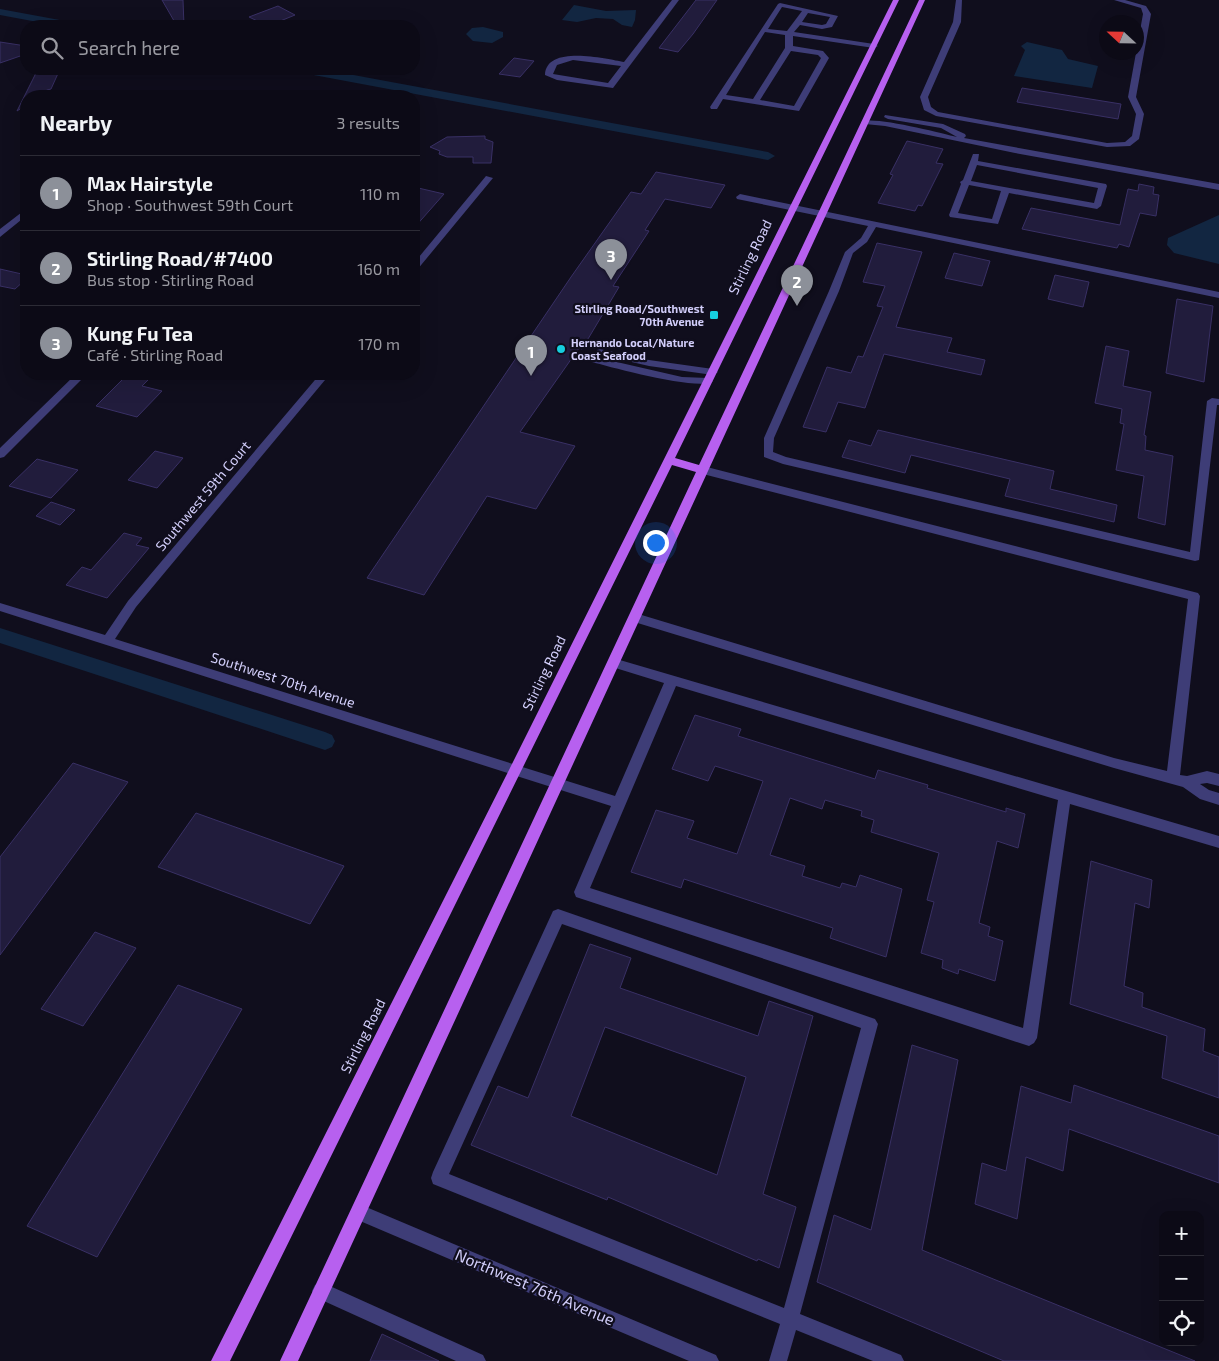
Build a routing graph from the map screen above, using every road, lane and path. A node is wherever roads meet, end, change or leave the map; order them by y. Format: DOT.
graph roads {
  1 [pos="676,0"];
  2 [pos="896,0"];
  3 [pos="922,0"];
  4 [pos="959,0"];
  5 [pos="1117,0"];
  6 [pos="806,10"];
  7 [pos="798,23"];
  8 [pos="763,30"];
  9 [pos="789,34"];
  10 [pos="874,46"];
  11 [pos="789,48"];
  12 [pos="627,65"];
  13 [pos="721,96"];
  14 [pos="755,102"];
  15 [pos="714,108"];
  16 [pos="867,119"];
  17 [pos="1005,138"];
  18 [pos="980,144"];
  19 [pos="974,162"];
  20 [pos="1107,167"];
  21 [pos="489,178"];
  22 [pos="964,182"];
  23 [pos="1103,186"];
  24 [pos="1219,187"];
  25 [pos="1006,190"];
  26 [pos="739,200"];
  27 [pos="794,209"];
  28 [pos="822,215"];
  29 [pos="20,217"];
  30 [pos="873,225"];
  31 [pos="0,234"];
  32 [pos="420,261"];
  33 [pos="1219,294"];
  34 [pos="598,356"];
  35 [pos="711,376"];
  36 [pos="76,380"];
  37 [pos="320,380"];
  38 [pos="1219,402"];
  39 [pos="0,454"];
  40 [pos="669,460"];
  41 [pos="703,470"];
  42 [pos="0,607"];
  43 [pos="635,618"];
  44 [pos="108,640"];
  45 [pos="613,662"];
  46 [pos="672,680"];
  47 [pos="515,772"];
  48 [pos="1173,778"];
  49 [pos="1219,780"];
  50 [pos="1187,782"];
  51 [pos="556,784"];
  52 [pos="1065,795"];
  53 [pos="1219,799"];
  54 [pos="619,803"];
  55 [pos="1219,842"];
  56 [pos="359,1212"];
  57 [pos="321,1291"];
  58 [pos="790,1318"];
  59 [pos="220,1361"];
  60 [pos="289,1361"];
  61 [pos="477,1361"];
  62 [pos="710,1361"];
  63 [pos="778,1361"];
  64 [pos="895,1361"];
  1 -- 12 [label="street"];
  2 -- 10 [label="main road, Stirling Road"];
  3 -- 16 [label="main road"];
  4 -- 17 [label="street"];
  5 -- 17 [label="street"];
  6 -- 7 [label="street"];
  6 -- 7 [label="street"];
  6 -- 8 [label="street"];
  7 -- 9 [label="street"];
  8 -- 9 [label="street"];
  8 -- 13 [label="street"];
  9 -- 10 [label="street"];
  9 -- 11 [label="street"];
  10 -- 27 [label="main road, Stirling Road"];
  11 -- 14 [label="street"];
  11 -- 14 [label="street"];
  12 -- 12 [label="street"];
  13 -- 14 [label="street"];
  13 -- 15 [label="street"];
  16 -- 18 [label="street"];
  16 -- 18 [label="street"];
  16 -- 28 [label="main road"];
  17 -- 18 [label="street"];
  17 -- 20 [label="street"];
  18 -- 19 [label="street"];
  19 -- 22 [label="street"];
  19 -- 23 [label="street"];
  20 -- 23 [label="street"];
  20 -- 24 [label="street"];
  21 -- 32 [label="street"];
  22 -- 25 [label="street"];
  22 -- 25 [label="street"];
  23 -- 25 [label="street"];
  26 -- 27 [label="street"];
  27 -- 28 [label="street"];
  27 -- 35 [label="main road, Stirling Road"];
  28 -- 30 [label="street"];
  28 -- 41 [label="main road"];
  29 -- 31 [label="street"];
  30 -- 33 [label="street"];
  30 -- 38 [label="street"];
  34 -- 35 [label="street"];
  35 -- 40 [label="main road, Stirling Road"];
  36 -- 39 [label="street"];
  37 -- 44 [label="street, Southwest 59th Court"];
  40 -- 41 [label="main road"];
  40 -- 47 [label="main road, Stirling Road"];
  41 -- 43 [label="main road"];
  41 -- 48 [label="street"];
  42 -- 44 [label="street, Southwest 70th Avenue"];
  43 -- 45 [label="main road"];
  43 -- 48 [label="street"];
  44 -- 47 [label="street, Southwest 70th Avenue"];
  45 -- 46 [label="street"];
  45 -- 51 [label="main road"];
  46 -- 52 [label="street"];
  46 -- 54 [label="street"];
  47 -- 51 [label="street, Southwest 70th Avenue"];
  47 -- 59 [label="main road, Stirling Road"];
  48 -- 50 [label="street"];
  49 -- 50 [label="street"];
  50 -- 53 [label="street"];
  51 -- 54 [label="street, Southwest 70th Avenue"];
  51 -- 56 [label="main road"];
  52 -- 54 [label="street"];
  52 -- 55 [label="street"];
  56 -- 57 [label="main road"];
  56 -- 62 [label="street, Northwest 76th Avenue"];
  57 -- 60 [label="main road"];
  57 -- 61 [label="street"];
  58 -- 58 [label="street"];
  58 -- 63 [label="street"];
  58 -- 64 [label="street"];
}
